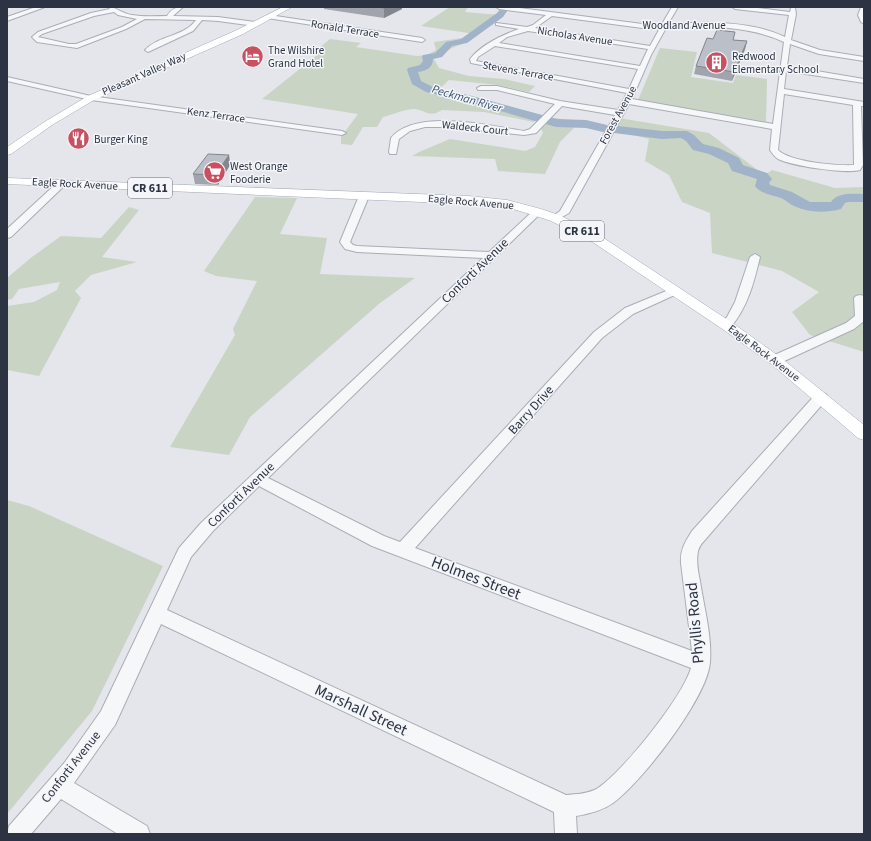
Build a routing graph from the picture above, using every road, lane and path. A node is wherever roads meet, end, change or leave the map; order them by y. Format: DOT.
graph roads {
  1 [pos="39,7"];
  2 [pos="180,7"];
  3 [pos="288,7"];
  4 [pos="499,7"];
  5 [pos="675,7"];
  6 [pos="735,7"];
  7 [pos="113,8"];
  8 [pos="506,8"];
  9 [pos="863,11"];
  10 [pos="551,14"];
  11 [pos="268,17"];
  12 [pos="143,18"];
  13 [pos="7,19"];
  14 [pos="169,19"];
  15 [pos="200,19"];
  16 [pos="864,22"];
  17 [pos="255,24"];
  18 [pos="498,24"];
  19 [pos="666,24"];
  20 [pos="526,29"];
  21 [pos="790,29"];
  22 [pos="764,31"];
  23 [pos="422,40"];
  24 [pos="788,41"];
  25 [pos="494,44"];
  26 [pos="652,48"];
  27 [pos="148,50"];
  28 [pos="864,59"];
  29 [pos="642,68"];
  30 [pos="783,68"];
  31 [pos="8,79"];
  32 [pos="864,81"];
  33 [pos="481,88"];
  34 [pos="781,91"];
  35 [pos="632,92"];
  36 [pos="91,98"];
  37 [pos="627,101"];
  38 [pos="560,103"];
  39 [pos="861,104"];
  40 [pos="620,113"];
  41 [pos="776,127"];
  42 [pos="342,133"];
  43 [pos="7,152"];
  44 [pos="393,152"];
  45 [pos="7,181"];
  46 [pos="61,184"];
  47 [pos="364,196"];
  48 [pos="537,212"];
  49 [pos="555,218"];
  50 [pos="7,235"];
  51 [pos="493,255"];
  52 [pos="755,257"];
  53 [pos="675,291"];
  54 [pos="860,298"];
  55 [pos="726,325"];
  56 [pos="775,360"];
  57 [pos="820,397"];
  58 [pos="864,434"];
  59 [pos="258,479"];
  60 [pos="403,550"];
  61 [pos="157,614"];
  62 [pos="701,663"];
  63 [pos="58,785"];
  64 [pos="565,806"];
  65 [pos="17,834"];
  66 [pos="139,834"];
  67 [pos="566,834"];
  1 -- 13 [label="street"];
  2 -- 14 [label="street"];
  3 -- 11 [label="main road, Pleasant Valley Way"];
  4 -- 8 [label="street, Woodland Avenue"];
  5 -- 19 [label="street, Forest Avenue"];
  6 -- 21 [label="street"];
  7 -- 12 [label="street"];
  7 -- 12 [label="street"];
  8 -- 10 [label="street, Woodland Avenue"];
  9 -- 16 [label="street"];
  10 -- 19 [label="street, Woodland Avenue"];
  10 -- 20 [label="street, Stevens Terrace"];
  11 -- 17 [label="main road, Pleasant Valley Way"];
  11 -- 23 [label="street, Ronald Terrace"];
  12 -- 14 [label="street"];
  14 -- 15 [label="street"];
  15 -- 17 [label="street"];
  15 -- 27 [label="street"];
  17 -- 36 [label="main road, Pleasant Valley Way"];
  18 -- 20 [label="street, Nicholas Avenue"];
  19 -- 22 [label="street, Woodland Avenue"];
  19 -- 26 [label="street, Forest Avenue"];
  20 -- 25 [label="street, Stevens Terrace"];
  20 -- 26 [label="street, Nicholas Avenue"];
  21 -- 22 [label="street"];
  21 -- 24 [label="street"];
  22 -- 24 [label="street, Woodland Avenue"];
  24 -- 28 [label="street, Woodland Avenue"];
  24 -- 30 [label="street"];
  25 -- 29 [label="street"];
  25 -- 35 [label="street, Stevens Terrace"];
  26 -- 29 [label="street, Forest Avenue"];
  29 -- 35 [label="street, Forest Avenue"];
  30 -- 32 [label="street"];
  30 -- 34 [label="street"];
  31 -- 36 [label="street, Kenz Terrace"];
  33 -- 38 [label="street"];
  34 -- 39 [label="street"];
  34 -- 41 [label="street"];
  35 -- 37 [label="street, Forest Avenue"];
  36 -- 42 [label="street, Kenz Terrace"];
  36 -- 43 [label="main road, Pleasant Valley Way"];
  37 -- 40 [label="street, Forest Avenue"];
  37 -- 41 [label="street"];
  38 -- 40 [label="street"];
  38 -- 44 [label="street, Waldeck Court"];
  39 -- 41 [label="street"];
  40 -- 49 [label="street, Forest Avenue"];
  45 -- 46 [label="main road, Eagle Rock Avenue / CR 611"];
  46 -- 47 [label="main road, Eagle Rock Avenue / CR 611"];
  46 -- 50 [label="street"];
  47 -- 48 [label="main road, Eagle Rock Avenue / CR 611"];
  47 -- 51 [label="street"];
  48 -- 49 [label="main road, Eagle Rock Avenue / CR 611"];
  48 -- 51 [label="street, Conforti Avenue"];
  49 -- 53 [label="main road, Eagle Rock Avenue / CR 611"];
  51 -- 59 [label="street, Conforti Avenue"];
  52 -- 55 [label="street"];
  53 -- 55 [label="main road, Eagle Rock Avenue / CR 611"];
  53 -- 60 [label="street, Barry Drive"];
  54 -- 56 [label="street"];
  55 -- 56 [label="main road, Eagle Rock Avenue / CR 611"];
  56 -- 57 [label="main road, Eagle Rock Avenue / CR 611"];
  57 -- 58 [label="main road, Eagle Rock Avenue / CR 611"];
  57 -- 62 [label="street, Phyllis Road"];
  59 -- 60 [label="street, Holmes Street"];
  59 -- 61 [label="street, Conforti Avenue"];
  60 -- 62 [label="street, Holmes Street"];
  61 -- 63 [label="street, Conforti Avenue"];
  61 -- 64 [label="street, Marshall Street"];
  62 -- 64 [label="street, Phyllis Road"];
  63 -- 65 [label="street, Conforti Avenue"];
  63 -- 66 [label="street"];
  64 -- 67 [label="street"];
}
